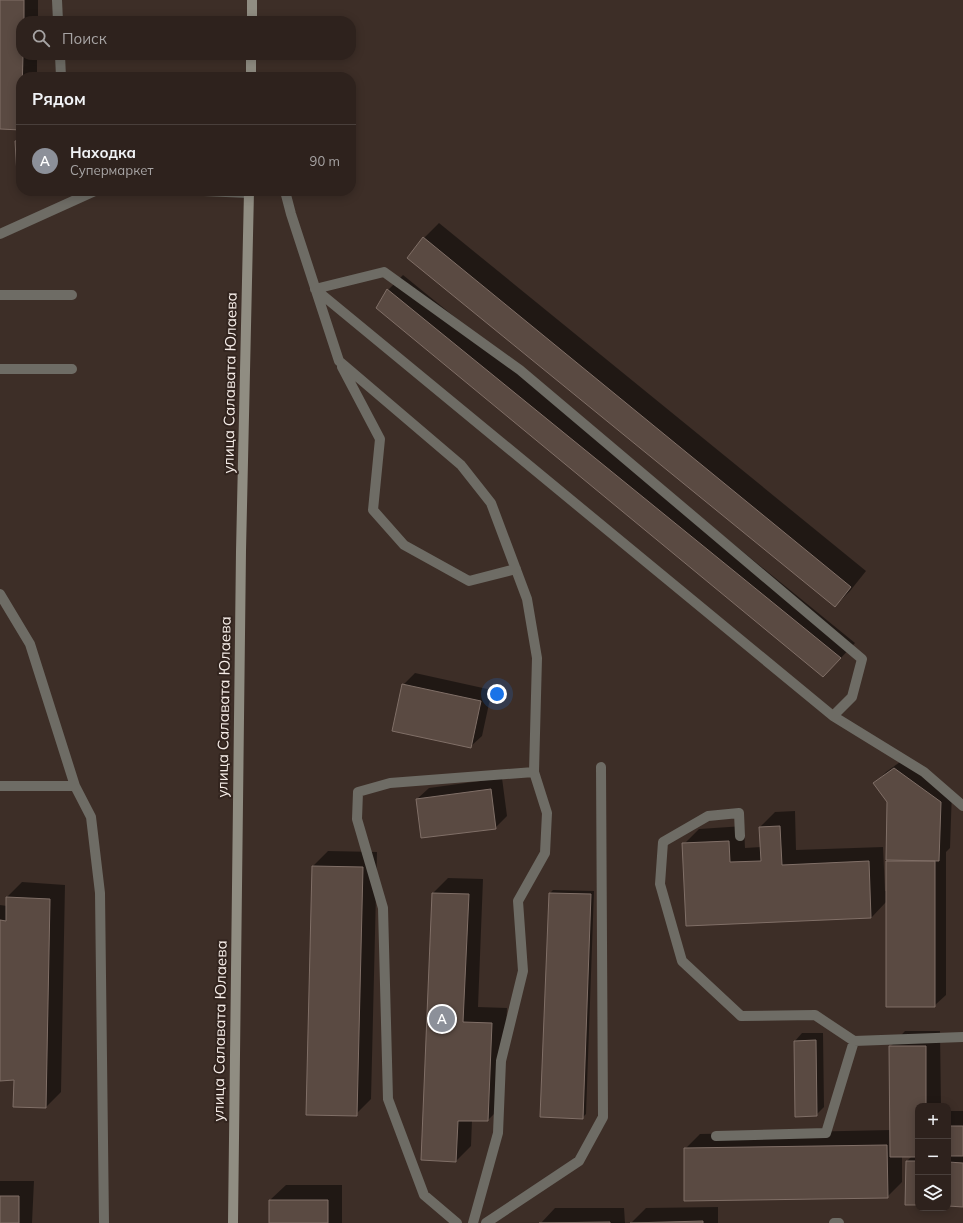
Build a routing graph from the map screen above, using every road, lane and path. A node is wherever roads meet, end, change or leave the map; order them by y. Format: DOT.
graph roads {
  1 [pos="57,0"];
  2 [pos="252,0"];
  3 [pos="58,16"];
  4 [pos="252,16"];
  5 [pos="60,60"];
  6 [pos="251,60"];
  7 [pos="61,72"];
  8 [pos="251,72"];
  9 [pos="84,196"];
  10 [pos="248,196"];
  11 [pos="287,196"];
  12 [pos="0,234"];
  13 [pos="315,289"];
  14 [pos="0,295"];
  15 [pos="72,295"];
  16 [pos="339,361"];
  17 [pos="0,369"];
  18 [pos="72,369"];
  19 [pos="516,569"];
  20 [pos="0,594"];
  21 [pos="833,716"];
  22 [pos="601,767"];
  23 [pos="534,772"];
  24 [pos="0,786"];
  25 [pos="75,786"];
  26 [pos="963,806"];
  27 [pos="740,836"];
  28 [pos="963,1037"];
  29 [pos="854,1040"];
  30 [pos="716,1136"];
  31 [pos="104,1223"];
  32 [pos="233,1223"];
  33 [pos="457,1223"];
  34 [pos="473,1223"];
  35 [pos="486,1223"];
  36 [pos="834,1223"];
  37 [pos="839,1223"];
  1 -- 3 [label="lane"];
  2 -- 4 [label="street"];
  5 -- 7 [label="lane"];
  6 -- 8 [label="street"];
  9 -- 12 [label="lane"];
  10 -- 32 [label="street, улица Салавата Юлаева"];
  11 -- 13 [label="lane"];
  13 -- 16 [label="lane"];
  13 -- 21 [label="lane"];
  13 -- 21 [label="lane"];
  14 -- 15 [label="lane"];
  16 -- 19 [label="lane"];
  16 -- 19 [label="lane"];
  17 -- 18 [label="lane"];
  19 -- 23 [label="lane"];
  20 -- 25 [label="lane"];
  21 -- 26 [label="lane"];
  22 -- 35 [label="lane"];
  23 -- 33 [label="lane"];
  23 -- 34 [label="lane"];
  24 -- 25 [label="lane"];
  25 -- 31 [label="lane"];
  27 -- 29 [label="lane"];
  28 -- 29 [label="lane"];
  29 -- 30 [label="lane"];
  36 -- 37 [label="lane"];
}
